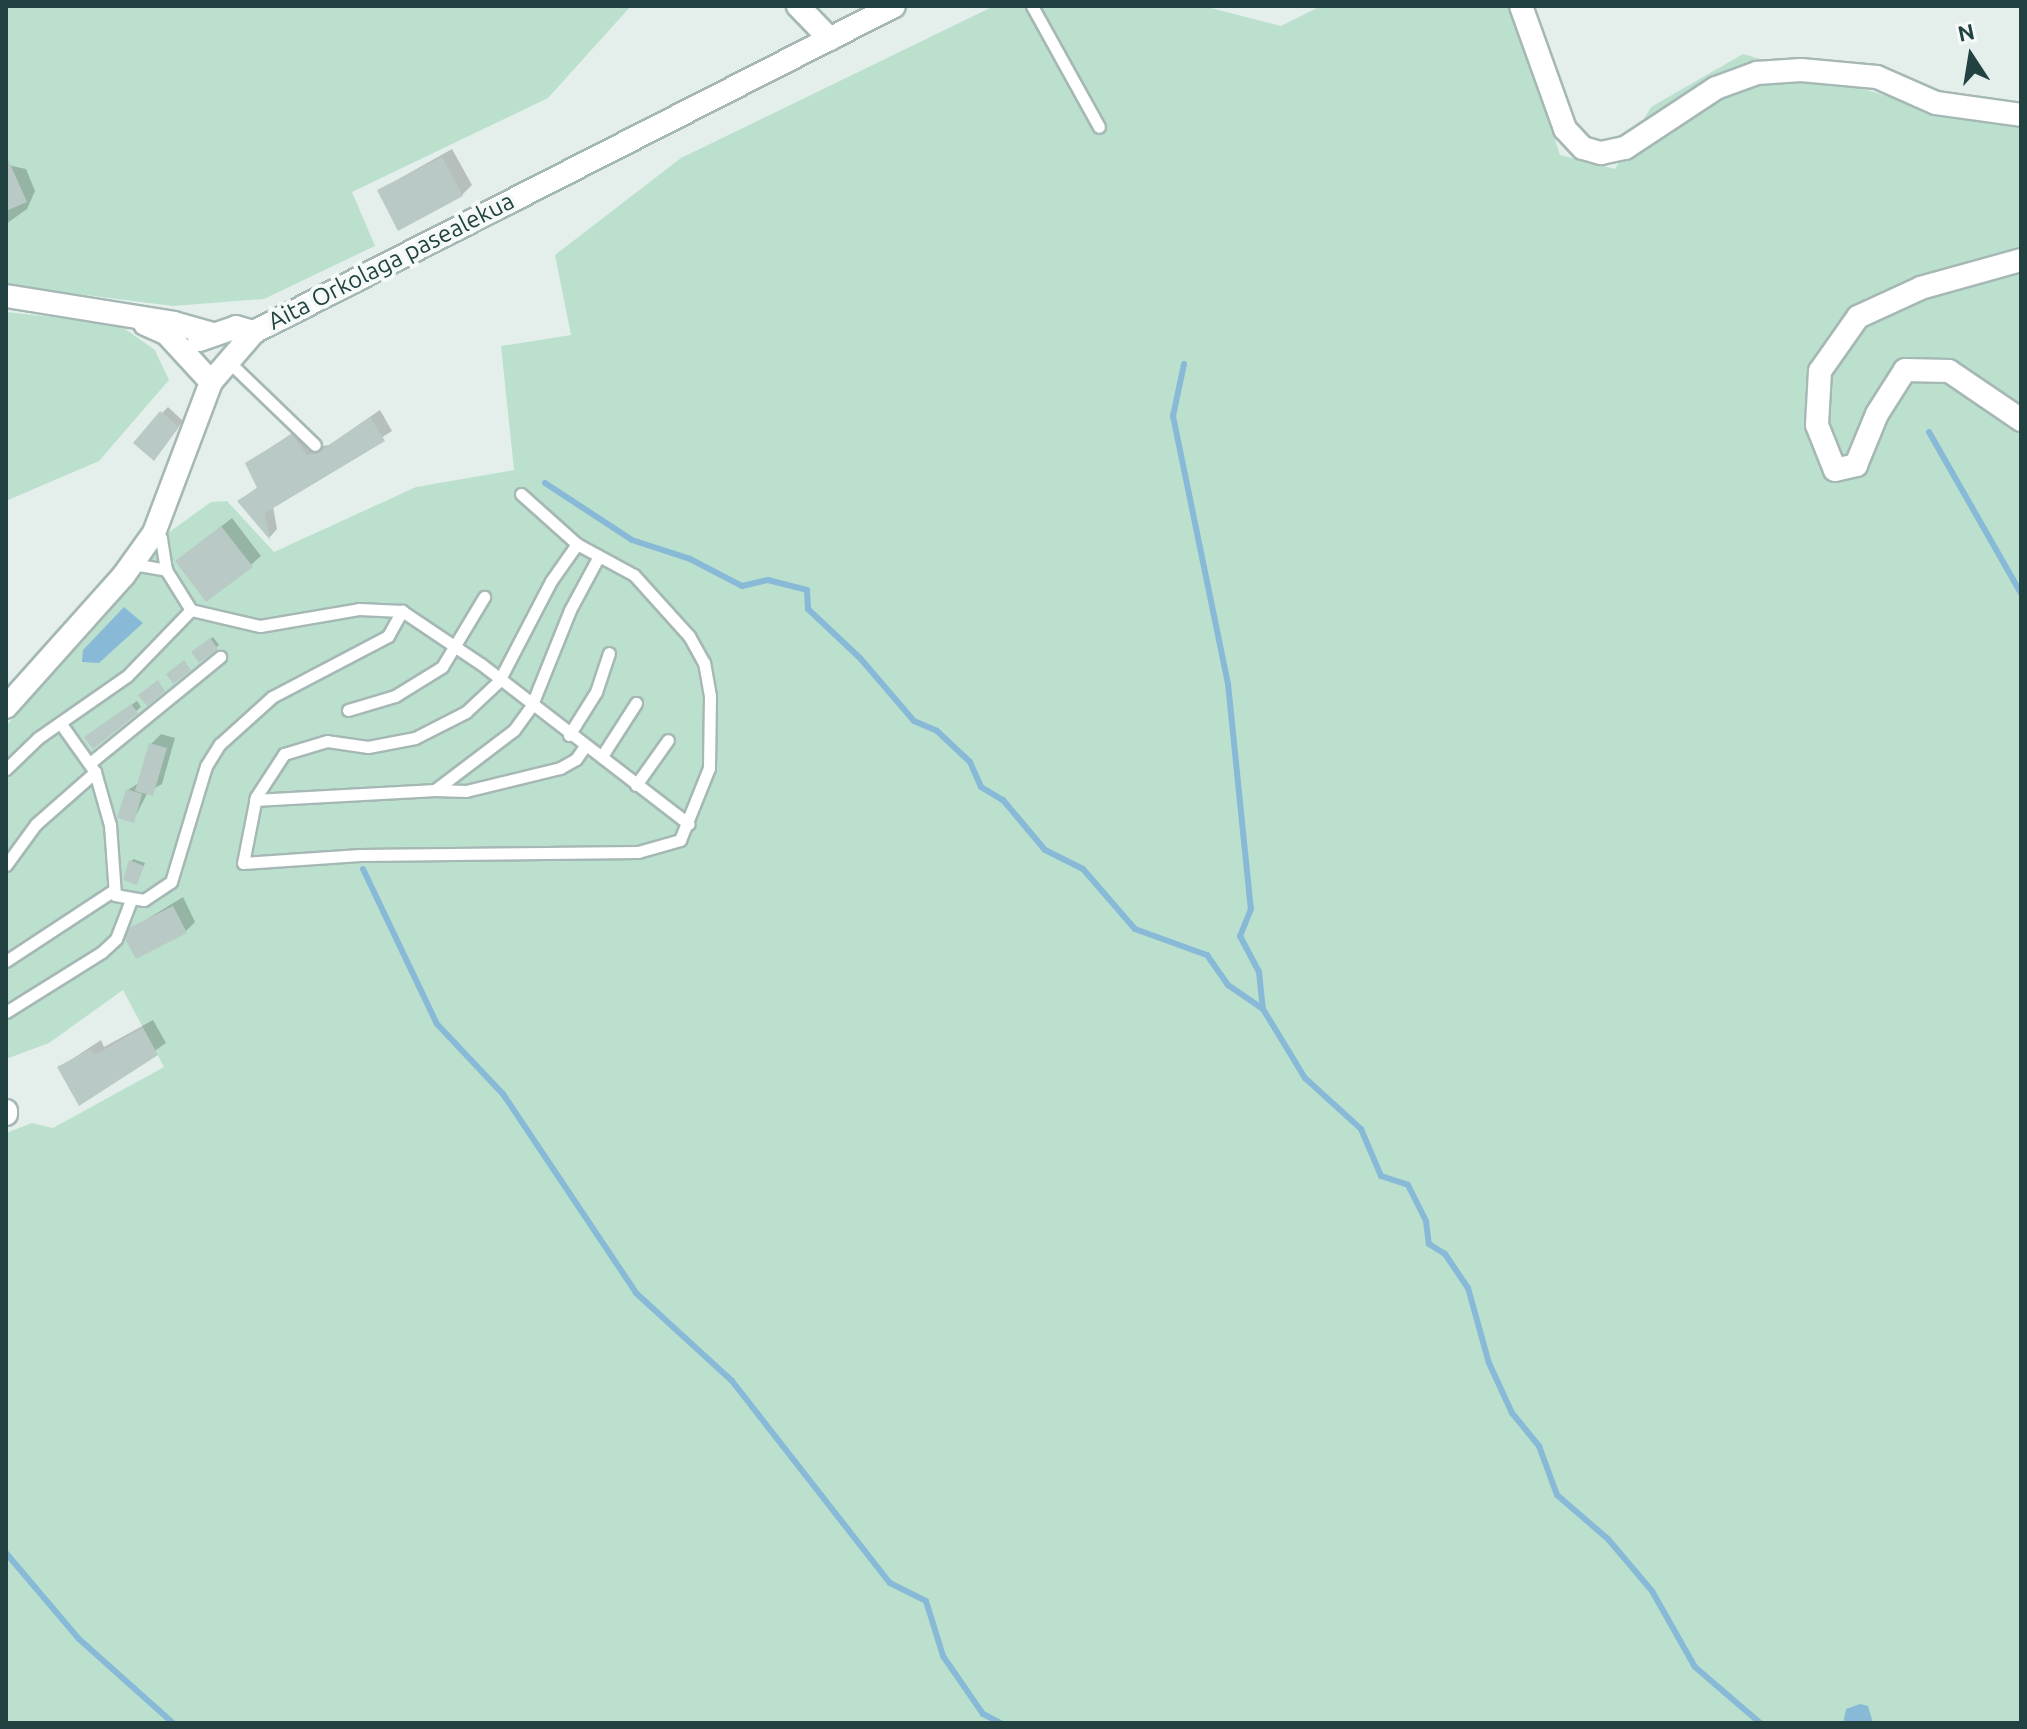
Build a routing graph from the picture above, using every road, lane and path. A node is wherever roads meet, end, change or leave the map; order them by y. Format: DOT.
graph roads {
  1 [pos="798,6"];
  2 [pos="894,6"];
  3 [pos="1032,6"];
  4 [pos="1521,6"];
  5 [pos="830,39"];
  6 [pos="2021,115"];
  7 [pos="1099,127"];
  8 [pos="2021,260"];
  9 [pos="6,296"];
  10 [pos="133,319"];
  11 [pos="254,332"];
  12 [pos="209,333"];
  13 [pos="181,352"];
  14 [pos="227,360"];
  15 [pos="211,382"];
  16 [pos="2021,420"];
  17 [pos="315,445"];
  18 [pos="521,494"];
  19 [pos="154,533"];
  20 [pos="577,544"];
  21 [pos="599,556"];
  22 [pos="133,564"];
  23 [pos="166,570"];
  24 [pos="484,597"];
  25 [pos="191,610"];
  26 [pos="402,611"];
  27 [pos="453,649"];
  28 [pos="609,653"];
  29 [pos="220,657"];
  30 [pos="499,681"];
  31 [pos="636,703"];
  32 [pos="6,707"];
  33 [pos="531,707"];
  34 [pos="348,710"];
  35 [pos="61,724"];
  36 [pos="569,735"];
  37 [pos="668,740"];
  38 [pos="585,746"];
  39 [pos="602,756"];
  40 [pos="92,767"];
  41 [pos="6,769"];
  42 [pos="636,785"];
  43 [pos="435,790"];
  44 [pos="255,800"];
  45 [pos="689,824"];
  46 [pos="6,865"];
  47 [pos="114,890"];
  48 [pos="130,902"];
  49 [pos="6,961"];
  50 [pos="6,1012"];
  1 -- 5 [label="street"];
  2 -- 5 [label="street, Aita Orkolaga pasealekua"];
  3 -- 7 [label="lane"];
  4 -- 6 [label="street"];
  5 -- 11 [label="street, Aita Orkolaga pasealekua"];
  8 -- 16 [label="street"];
  9 -- 10 [label="street"];
  10 -- 12 [label="street"];
  10 -- 13 [label="street"];
  11 -- 12 [label="street"];
  11 -- 14 [label="street, Aita Orkolaga pasealekua"];
  12 -- 13 [label="street"];
  13 -- 15 [label="street"];
  14 -- 15 [label="street, Aita Orkolaga pasealekua"];
  14 -- 17 [label="lane"];
  15 -- 19 [label="street, Aita Orkolaga pasealekua"];
  18 -- 20 [label="lane"];
  19 -- 22 [label="street, Aita Orkolaga pasealekua"];
  19 -- 23 [label="lane"];
  20 -- 21 [label="lane"];
  20 -- 30 [label="lane"];
  21 -- 33 [label="lane"];
  21 -- 45 [label="lane"];
  22 -- 23 [label="lane"];
  22 -- 32 [label="street, Aita Orkolaga pasealekua"];
  23 -- 25 [label="lane"];
  24 -- 27 [label="lane"];
  25 -- 26 [label="lane"];
  25 -- 35 [label="lane"];
  26 -- 27 [label="lane"];
  26 -- 48 [label="lane"];
  27 -- 30 [label="lane"];
  27 -- 34 [label="lane"];
  28 -- 36 [label="lane"];
  29 -- 40 [label="lane"];
  30 -- 33 [label="lane"];
  30 -- 44 [label="lane"];
  31 -- 39 [label="lane"];
  33 -- 36 [label="lane"];
  33 -- 43 [label="lane"];
  35 -- 40 [label="lane"];
  35 -- 41 [label="lane"];
  36 -- 38 [label="lane"];
  37 -- 42 [label="lane"];
  38 -- 39 [label="lane"];
  38 -- 43 [label="lane"];
  39 -- 42 [label="lane"];
  40 -- 46 [label="lane"];
  40 -- 47 [label="lane"];
  42 -- 45 [label="lane"];
  43 -- 44 [label="lane"];
  44 -- 45 [label="lane"];
  47 -- 48 [label="lane"];
  47 -- 49 [label="lane"];
  48 -- 50 [label="lane"];
}
